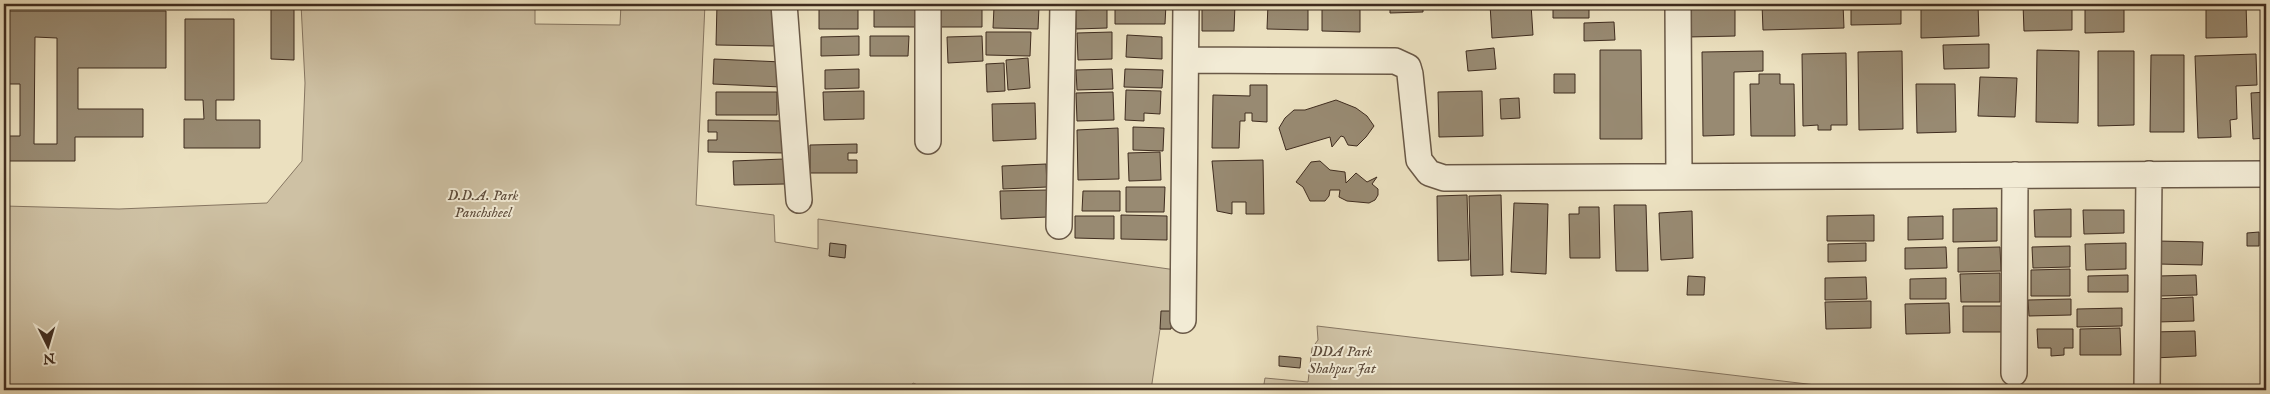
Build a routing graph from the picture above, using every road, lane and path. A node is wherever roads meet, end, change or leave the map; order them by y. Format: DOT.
graph roads {
  1 [pos="784,4"];
  2 [pos="928,4"];
  3 [pos="1063,4"];
  4 [pos="1186,4"];
  5 [pos="1678,4"];
  6 [pos="1186,60"];
  7 [pos="928,141"];
  8 [pos="2015,174"];
  9 [pos="2149,174"];
  10 [pos="2266,174"];
  11 [pos="1679,176"];
  12 [pos="799,200"];
  13 [pos="1060,226"];
  14 [pos="1183,320"];
  15 [pos="2014,373"];
  16 [pos="2147,390"];
  1 -- 12 [label="street"];
  2 -- 7 [label="street"];
  3 -- 13 [label="street"];
  4 -- 6 [label="street"];
  5 -- 11 [label="street"];
  6 -- 11 [label="street"];
  6 -- 14 [label="street"];
  8 -- 9 [label="street"];
  8 -- 11 [label="street"];
  8 -- 15 [label="street"];
  9 -- 10 [label="street"];
  9 -- 16 [label="street"];
}
